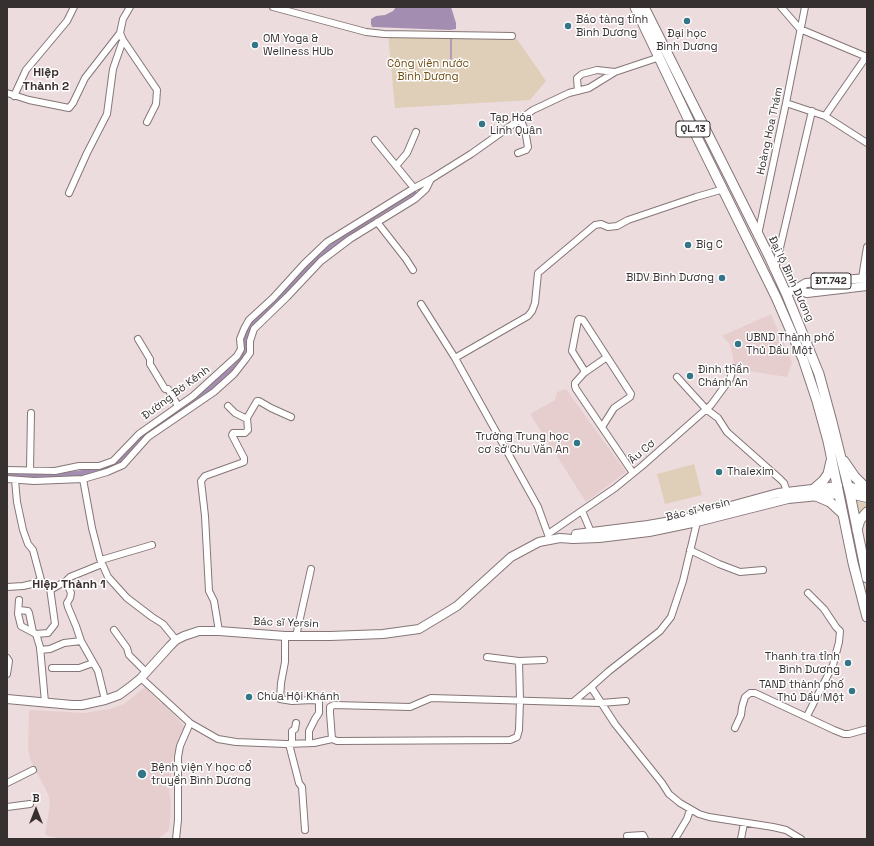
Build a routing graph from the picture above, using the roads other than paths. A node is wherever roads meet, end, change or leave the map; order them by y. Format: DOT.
graph roads {
  1 [pos="74,7"];
  2 [pos="130,7"];
  3 [pos="273,7"];
  4 [pos="636,7"];
  5 [pos="644,7"];
  6 [pos="781,7"];
  7 [pos="805,7"];
  8 [pos="800,29"];
  9 [pos="120,33"];
  10 [pos="512,36"];
  11 [pos="123,40"];
  12 [pos="660,57"];
  13 [pos="866,57"];
  14 [pos="615,72"];
  15 [pos="578,91"];
  16 [pos="7,93"];
  17 [pos="14,96"];
  18 [pos="786,103"];
  19 [pos="812,111"];
  20 [pos="825,116"];
  21 [pos="520,119"];
  22 [pos="147,122"];
  23 [pos="416,132"];
  24 [pos="375,140"];
  25 [pos="867,144"];
  26 [pos="518,153"];
  27 [pos="396,166"];
  28 [pos="431,179"];
  29 [pos="414,188"];
  30 [pos="724,189"];
  31 [pos="69,193"];
  32 [pos="377,222"];
  33 [pos="758,236"];
  34 [pos="867,247"];
  35 [pos="413,270"];
  36 [pos="775,270"];
  37 [pos="864,278"];
  38 [pos="867,286"];
  39 [pos="796,289"];
  40 [pos="786,293"];
  41 [pos="776,297"];
  42 [pos="421,304"];
  43 [pos="138,339"];
  44 [pos="607,357"];
  45 [pos="455,358"];
  46 [pos="733,368"];
  47 [pos="584,373"];
  48 [pos="677,377"];
  49 [pos="178,406"];
  50 [pos="228,406"];
  51 [pos="706,409"];
  52 [pos="30,413"];
  53 [pos="291,417"];
  54 [pos="247,419"];
  55 [pos="602,428"];
  56 [pos="836,455"];
  57 [pos="79,468"];
  58 [pos="7,470"];
  59 [pos="30,470"];
  60 [pos="633,473"];
  61 [pos="7,479"];
  62 [pos="80,479"];
  63 [pos="15,480"];
  64 [pos="838,490"];
  65 [pos="849,490"];
  66 [pos="867,490"];
  67 [pos="787,492"];
  68 [pos="816,492"];
  69 [pos="867,498"];
  70 [pos="733,509"];
  71 [pos="582,511"];
  72 [pos="867,512"];
  73 [pos="844,516"];
  74 [pos="696,519"];
  75 [pos="591,532"];
  76 [pos="857,532"];
  77 [pos="618,533"];
  78 [pos="549,537"];
  79 [pos="560,538"];
  80 [pos="152,545"];
  81 [pos="690,550"];
  82 [pos="102,562"];
  83 [pos="311,570"];
  84 [pos="763,570"];
  85 [pos="867,578"];
  86 [pos="41,580"];
  87 [pos="66,581"];
  88 [pos="7,587"];
  89 [pos="50,588"];
  90 [pos="808,593"];
  91 [pos="19,600"];
  92 [pos="19,610"];
  93 [pos="867,617"];
  94 [pos="114,630"];
  95 [pos="219,631"];
  96 [pos="34,633"];
  97 [pos="285,636"];
  98 [pos="296,636"];
  99 [pos="176,640"];
  100 [pos="81,641"];
  101 [pos="40,650"];
  102 [pos="487,657"];
  103 [pos="7,658"];
  104 [pos="544,660"];
  105 [pos="519,661"];
  106 [pos="93,663"];
  107 [pos="52,668"];
  108 [pos="7,674"];
  109 [pos="143,674"];
  110 [pos="591,687"];
  111 [pos="7,699"];
  112 [pos="105,700"];
  113 [pos="520,700"];
  114 [pos="626,701"];
  115 [pos="45,702"];
  116 [pos="573,702"];
  117 [pos="601,703"];
  118 [pos="807,716"];
  119 [pos="296,723"];
  120 [pos="190,724"];
  121 [pos="735,728"];
  122 [pos="867,729"];
  123 [pos="332,739"];
  124 [pos="309,743"];
  125 [pos="290,744"];
  126 [pos="33,770"];
  127 [pos="7,783"];
  128 [pos="30,804"];
  129 [pos="7,807"];
  130 [pos="690,810"];
  131 [pos="744,822"];
  132 [pos="304,830"];
  133 [pos="627,836"];
  134 [pos="176,839"];
  135 [pos="645,839"];
  136 [pos="675,839"];
  137 [pos="741,839"];
  138 [pos="801,839"];
  1 -- 17 [label="street"];
  2 -- 9 [label="street"];
  3 -- 10 [label="street"];
  4 -- 12 [label="highway, Đại lộ Bình Dương / QL.13"];
  5 -- 33 [label="highway, Đại lộ Bình Dương / QL.13"];
  6 -- 8 [label="street"];
  7 -- 8 [label="street, Hoàng Hoa Thám"];
  8 -- 13 [label="street"];
  8 -- 18 [label="street, Hoàng Hoa Thám"];
  9 -- 11 [label="street"];
  9 -- 17 [label="street"];
  11 -- 22 [label="street"];
  11 -- 31 [label="street"];
  12 -- 14 [label="street"];
  12 -- 30 [label="highway, Đại lộ Bình Dương / QL.13"];
  13 -- 20 [label="street"];
  14 -- 15 [label="street, Đường Bờ Kênh"];
  14 -- 15 [label="street"];
  15 -- 21 [label="street, Đường Bờ Kênh"];
  16 -- 17 [label="street"];
  18 -- 19 [label="street"];
  18 -- 33 [label="street, Hoàng Hoa Thám"];
  19 -- 20 [label="street"];
  19 -- 36 [label="street"];
  20 -- 25 [label="street"];
  21 -- 26 [label="street"];
  21 -- 28 [label="street, Đường Bờ Kênh"];
  23 -- 27 [label="street"];
  24 -- 27 [label="street"];
  27 -- 29 [label="street"];
  28 -- 29 [label="street, Đường Bờ Kênh"];
  28 -- 32 [label="street"];
  29 -- 49 [label="street, Đường Bờ Kênh"];
  30 -- 41 [label="highway, Đại lộ Bình Dương / QL.13"];
  30 -- 45 [label="street"];
  32 -- 35 [label="street"];
  32 -- 62 [label="street"];
  33 -- 36 [label="highway, Đại lộ Bình Dương / QL.13"];
  34 -- 37 [label="street"];
  36 -- 40 [label="highway, Đại lộ Bình Dương / QL.13"];
  37 -- 39 [label="main road, ĐT.742"];
  38 -- 39 [label="main road, ĐT.742"];
  39 -- 40 [label="main road, ĐT.742"];
  40 -- 41 [label="highway"];
  40 -- 56 [label="highway, Đại lộ Bình Dương / QL.13"];
  41 -- 56 [label="highway, Đại lộ Bình Dương / QL.13"];
  42 -- 45 [label="street"];
  43 -- 49 [label="street"];
  44 -- 47 [label="street"];
  44 -- 47 [label="street"];
  44 -- 55 [label="street"];
  45 -- 78 [label="street"];
  46 -- 51 [label="street, Âu Cơ"];
  47 -- 55 [label="street"];
  48 -- 51 [label="street"];
  49 -- 57 [label="street, Đường Bờ Kênh"];
  50 -- 54 [label="street"];
  51 -- 60 [label="street, Âu Cơ"];
  51 -- 67 [label="street"];
  52 -- 59 [label="street"];
  53 -- 54 [label="street"];
  54 -- 95 [label="street"];
  55 -- 60 [label="street"];
  56 -- 64 [label="highway, Đại lộ Bình Dương / QL.13"];
  56 -- 65 [label="highway, Đại lộ Bình Dương / QL.13"];
  56 -- 66 [label="highway"];
  56 -- 68 [label="highway"];
  57 -- 59 [label="street, Đường Bờ Kênh"];
  57 -- 62 [label="street"];
  58 -- 59 [label="street, Đường Bờ Kênh"];
  60 -- 71 [label="street, Âu Cơ"];
  61 -- 63 [label="street"];
  62 -- 63 [label="street"];
  62 -- 82 [label="street"];
  63 -- 86 [label="street"];
  64 -- 65 [label="highway"];
  64 -- 68 [label="main road, Bác sĩ Yersin"];
  64 -- 73 [label="highway, Đại lộ Bình Dương / QL.13"];
  65 -- 66 [label="main road"];
  65 -- 69 [label="main road"];
  65 -- 76 [label="highway, Đại lộ Bình Dương / QL.13"];
  67 -- 68 [label="main road, Bác sĩ Yersin"];
  67 -- 70 [label="main road, Bác sĩ Yersin"];
  68 -- 70 [label="main road, Bác sĩ Yersin"];
  68 -- 73 [label="highway"];
  70 -- 74 [label="main road, Bác sĩ Yersin"];
  71 -- 75 [label="street"];
  71 -- 78 [label="street, Âu Cơ"];
  72 -- 76 [label="highway"];
  73 -- 93 [label="highway, Đại lộ Bình Dương / QL.13"];
  74 -- 77 [label="main road, Bác sĩ Yersin"];
  74 -- 81 [label="street"];
  75 -- 77 [label="main road, Bác sĩ Yersin"];
  75 -- 79 [label="main road, Bác sĩ Yersin"];
  76 -- 85 [label="highway, Đại lộ Bình Dương / QL.13"];
  77 -- 79 [label="main road, Bác sĩ Yersin"];
  78 -- 79 [label="main road, Bác sĩ Yersin"];
  78 -- 98 [label="main road, Bác sĩ Yersin"];
  80 -- 82 [label="street"];
  81 -- 84 [label="street"];
  81 -- 110 [label="street"];
  82 -- 87 [label="street"];
  82 -- 99 [label="street"];
  83 -- 98 [label="street"];
  86 -- 88 [label="street"];
  86 -- 89 [label="street"];
  87 -- 89 [label="street"];
  87 -- 100 [label="street"];
  89 -- 96 [label="street"];
  90 -- 118 [label="street"];
  91 -- 92 [label="street"];
  92 -- 96 [label="street"];
  92 -- 96 [label="street"];
  94 -- 109 [label="street"];
  95 -- 97 [label="main road, Bác sĩ Yersin"];
  95 -- 99 [label="main road, Bác sĩ Yersin"];
  96 -- 101 [label="street"];
  97 -- 98 [label="main road, Bác sĩ Yersin"];
  97 -- 124 [label="street"];
  99 -- 109 [label="main road, Bác sĩ Yersin"];
  100 -- 101 [label="street"];
  100 -- 106 [label="street"];
  101 -- 115 [label="street"];
  102 -- 105 [label="street"];
  103 -- 108 [label="street"];
  104 -- 105 [label="street"];
  105 -- 113 [label="street"];
  106 -- 107 [label="street"];
  106 -- 112 [label="street"];
  109 -- 112 [label="main road, Bác sĩ Yersin"];
  109 -- 120 [label="street"];
  110 -- 116 [label="street"];
  110 -- 117 [label="street"];
  111 -- 115 [label="main road, Bác sĩ Yersin"];
  112 -- 115 [label="main road, Bác sĩ Yersin"];
  113 -- 116 [label="street"];
  113 -- 123 [label="street"];
  113 -- 123 [label="street"];
  114 -- 117 [label="street"];
  116 -- 117 [label="street"];
  117 -- 130 [label="street"];
  118 -- 121 [label="street"];
  118 -- 122 [label="street"];
  119 -- 125 [label="street"];
  120 -- 125 [label="street"];
  120 -- 134 [label="street"];
  123 -- 124 [label="street"];
  124 -- 125 [label="street"];
  125 -- 132 [label="street"];
  126 -- 127 [label="street"];
  128 -- 129 [label="street"];
  130 -- 131 [label="street"];
  130 -- 136 [label="street"];
  131 -- 137 [label="street"];
  131 -- 138 [label="street"];
  133 -- 135 [label="street"];
}
